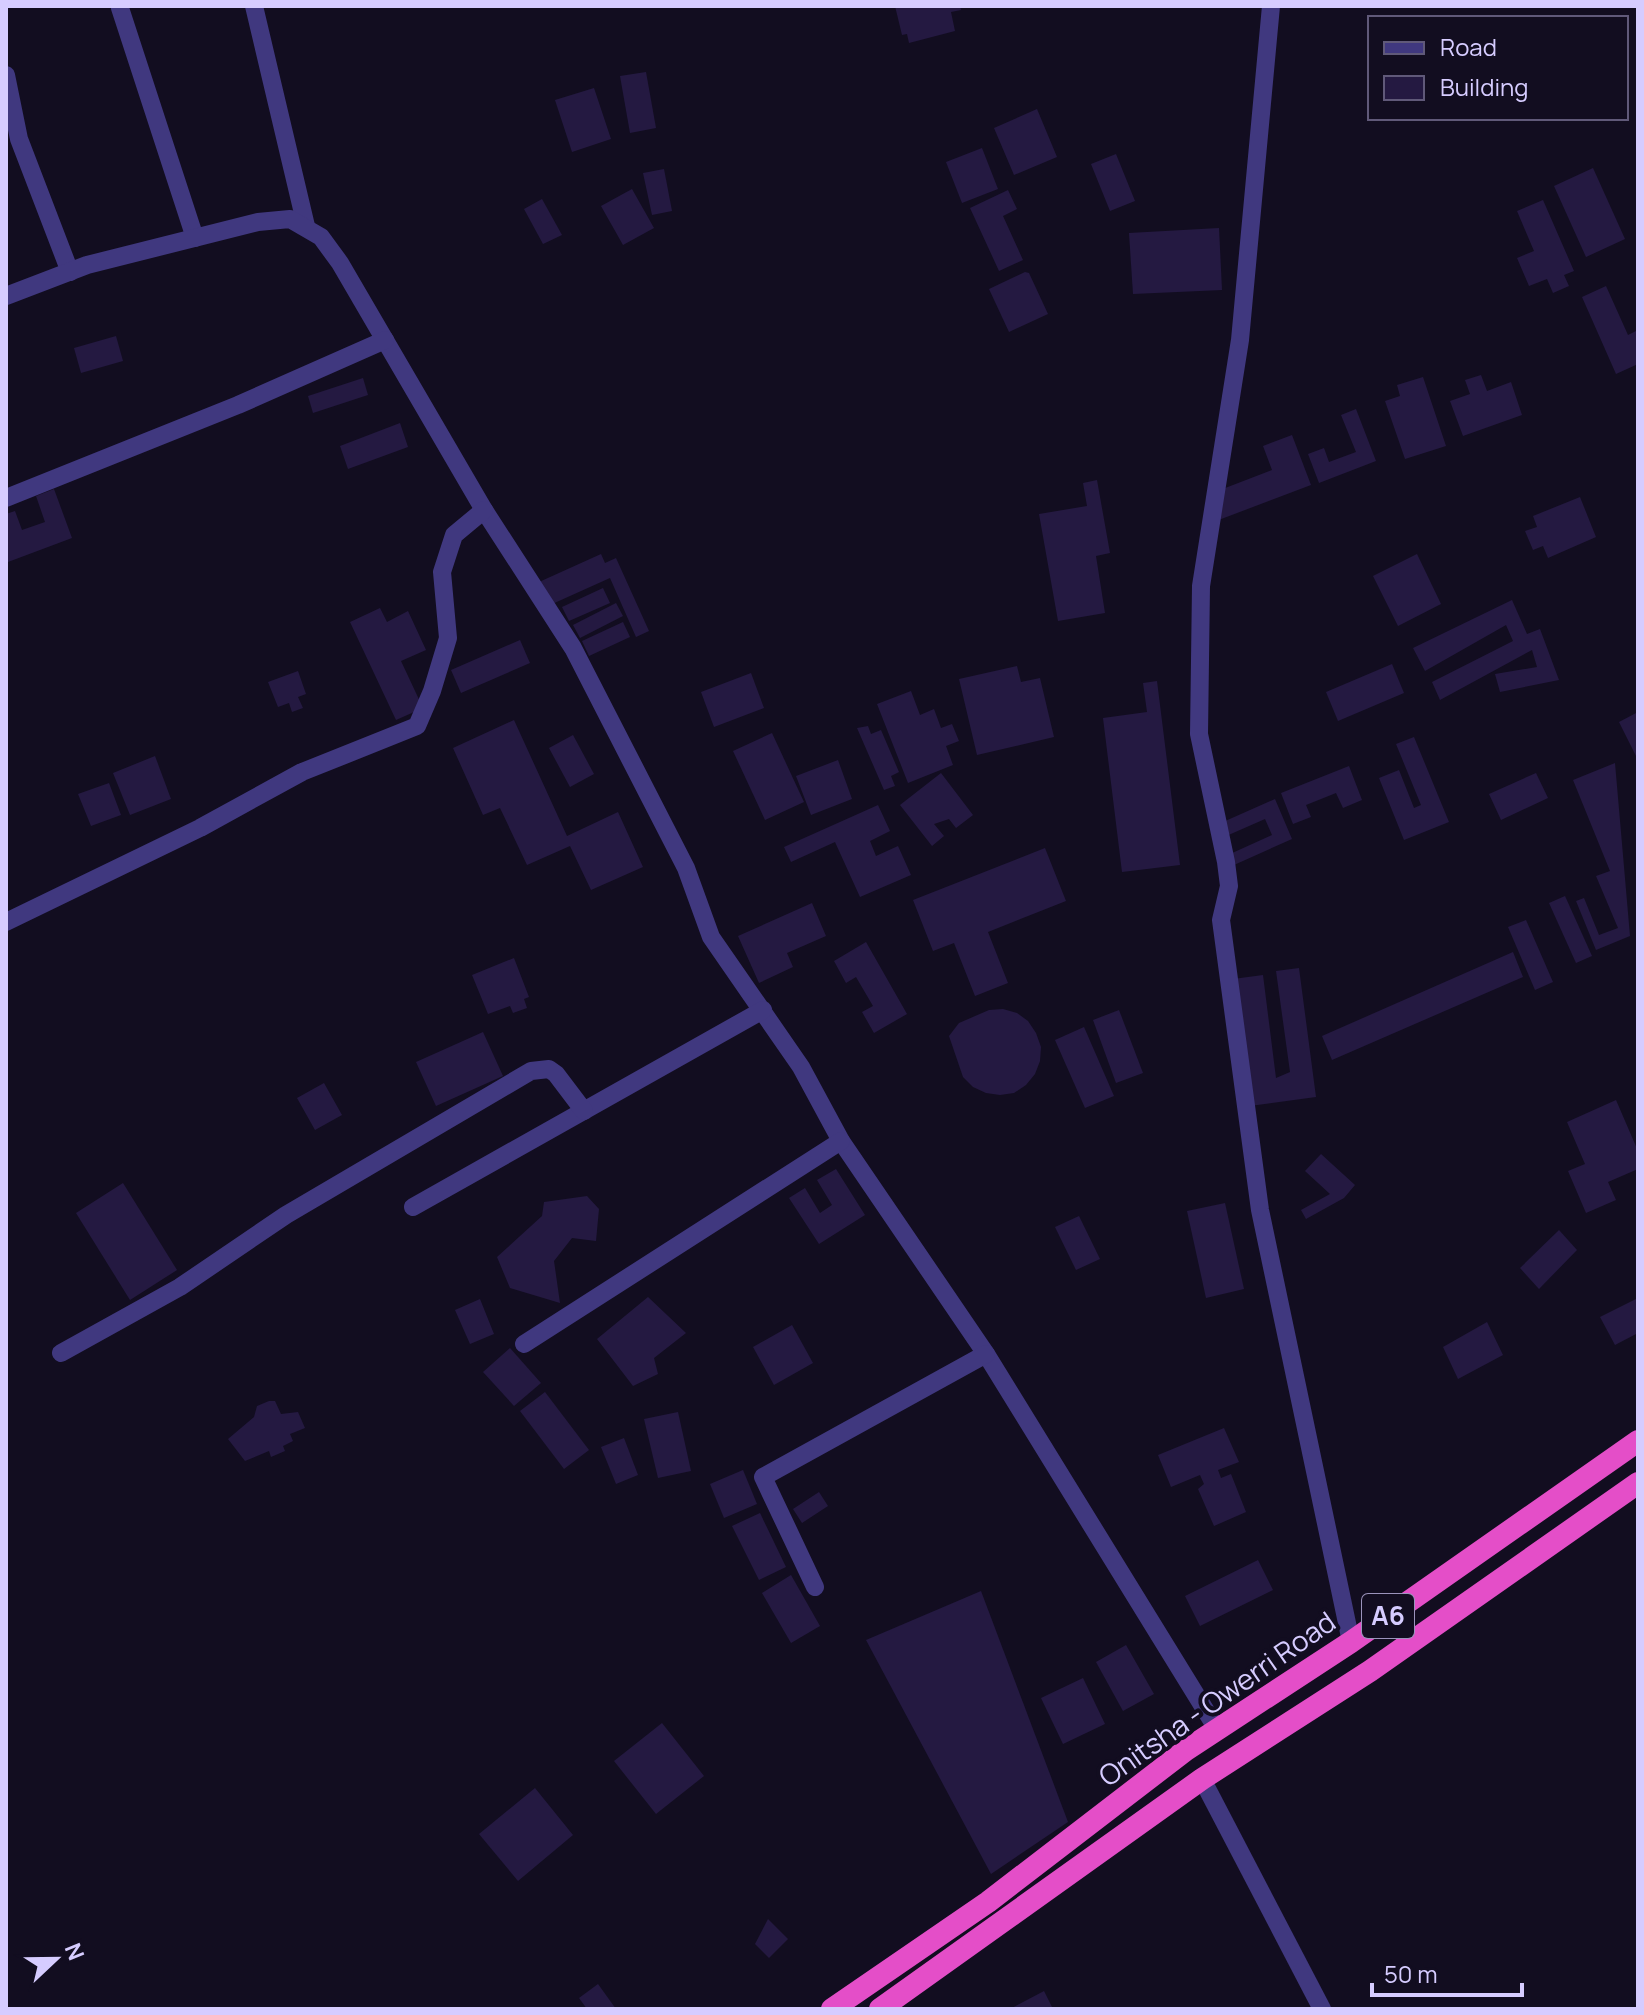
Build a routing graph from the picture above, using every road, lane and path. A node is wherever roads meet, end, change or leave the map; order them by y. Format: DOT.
graph roads {
  1 [pos="254,6"];
  2 [pos="1271,6"];
  3 [pos="120,8"];
  4 [pos="6,75"];
  5 [pos="306,226"];
  6 [pos="195,238"];
  7 [pos="70,272"];
  8 [pos="6,296"];
  9 [pos="385,340"];
  10 [pos="6,498"];
  11 [pos="484,510"];
  12 [pos="6,922"];
  13 [pos="763,1010"];
  14 [pos="584,1111"];
  15 [pos="841,1141"];
  16 [pos="413,1207"];
  17 [pos="524,1344"];
  18 [pos="61,1353"];
  19 [pos="986,1354"];
  20 [pos="1638,1441"];
  21 [pos="1638,1483"];
  22 [pos="815,1587"];
  23 [pos="1351,1642"];
  24 [pos="1217,1729"];
  25 [pos="1202,1779"];
  26 [pos="832,2009"];
  27 [pos="880,2009"];
  28 [pos="1322,2009"];
  1 -- 5 [label="street"];
  2 -- 23 [label="street"];
  3 -- 6 [label="street"];
  4 -- 7 [label="street"];
  5 -- 6 [label="street"];
  5 -- 9 [label="street"];
  6 -- 7 [label="street"];
  7 -- 8 [label="street"];
  9 -- 10 [label="street"];
  9 -- 11 [label="street"];
  11 -- 12 [label="street"];
  11 -- 13 [label="street"];
  13 -- 14 [label="street"];
  13 -- 15 [label="street"];
  14 -- 16 [label="street"];
  14 -- 18 [label="street"];
  15 -- 17 [label="street"];
  15 -- 19 [label="street"];
  19 -- 22 [label="street"];
  19 -- 24 [label="street"];
  20 -- 23 [label="highway, Onitsha - Owerri Road / A6"];
  21 -- 25 [label="highway, Onitsha - Owerri Road / A6"];
  23 -- 24 [label="highway, Onitsha - Owerri Road / A6"];
  24 -- 26 [label="highway, Onitsha - Owerri Road / A6"];
  25 -- 27 [label="highway, Onitsha - Owerri Road / A6"];
  25 -- 28 [label="street"];
}
